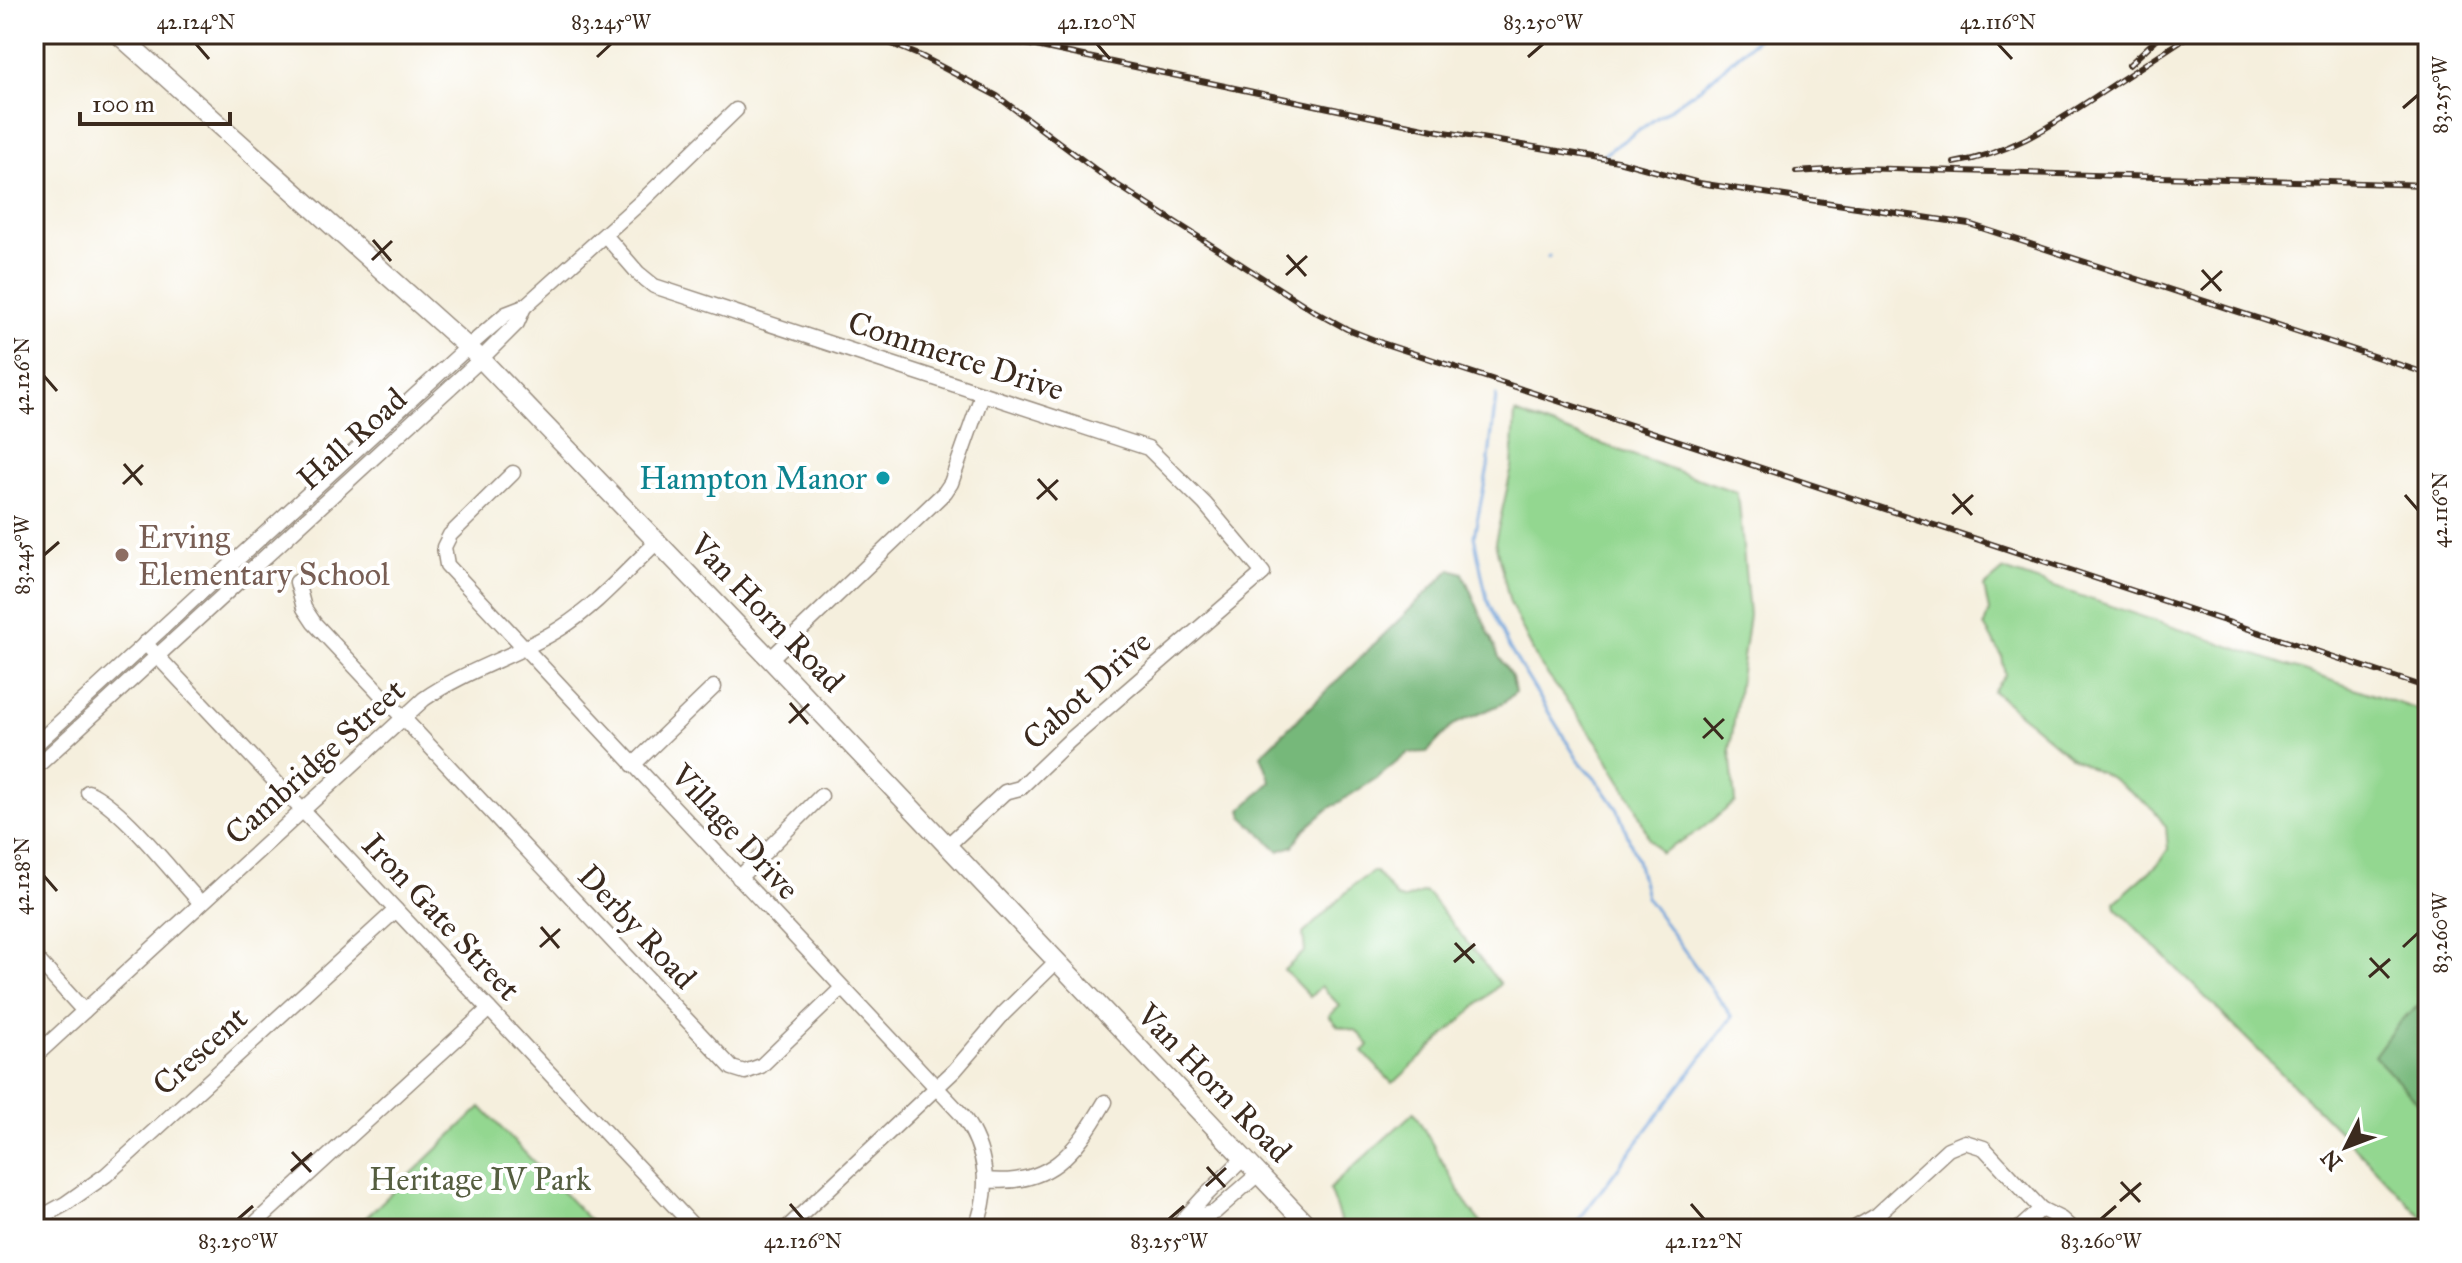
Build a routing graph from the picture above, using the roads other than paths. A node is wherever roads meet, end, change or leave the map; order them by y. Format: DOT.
graph roads {
  1 [pos="118,34"];
  2 [pos="736,110"];
  3 [pos="605,235"];
  4 [pos="474,353"];
  5 [pos="982,395"];
  6 [pos="513,473"];
  7 [pos="657,542"];
  8 [pos="1263,573"];
  9 [pos="297,582"];
  10 [pos="208,585"];
  11 [pos="220,598"];
  12 [pos="145,643"];
  13 [pos="523,648"];
  14 [pos="157,656"];
  15 [pos="770,659"];
  16 [pos="714,687"];
  17 [pos="402,719"];
  18 [pos="34,746"];
  19 [pos="633,765"];
  20 [pos="34,769"];
  21 [pos="88,792"];
  22 [pos="821,796"];
  23 [pos="302,811"];
  24 [pos="947,846"];
  25 [pos="739,878"];
  26 [pos="201,903"];
  27 [pos="396,910"];
  28 [pos="34,956"];
  29 [pos="1057,961"];
  30 [pos="842,988"];
  31 [pos="489,1009"];
  32 [pos="84,1011"];
  33 [pos="34,1057"];
  34 [pos="936,1088"];
  35 [pos="1105,1102"];
  36 [pos="1244,1158"];
  37 [pos="1258,1174"];
  38 [pos="985,1180"];
  39 [pos="2041,1209"];
  40 [pos="34,1221"];
  41 [pos="1180,1225"];
  42 [pos="249,1229"];
  43 [pos="696,1229"];
  44 [pos="786,1229"];
  45 [pos="975,1229"];
  46 [pos="1311,1229"];
  47 [pos="1853,1229"];
  48 [pos="2019,1229"];
  49 [pos="2072,1229"];
  1 -- 4 [label="main road, Van Horn Road"];
  2 -- 3 [label="street, Hall Road"];
  3 -- 4 [label="street, Hall Road"];
  3 -- 5 [label="street, Commerce Drive"];
  4 -- 7 [label="main road, Van Horn Road"];
  4 -- 10 [label="street, Hall Road"];
  4 -- 11 [label="street, Hall Road"];
  5 -- 8 [label="street, Commerce Drive"];
  5 -- 15 [label="street"];
  6 -- 13 [label="street, Village Drive"];
  7 -- 13 [label="street, Cambridge Street"];
  7 -- 15 [label="main road, Van Horn Road"];
  8 -- 24 [label="street, Cabot Drive"];
  9 -- 17 [label="street"];
  10 -- 11 [label="street"];
  10 -- 12 [label="street, Hall Road"];
  11 -- 14 [label="street, Hall Road"];
  12 -- 14 [label="street, Iron Gate Street"];
  12 -- 18 [label="street, Hall Road"];
  13 -- 17 [label="street, Cambridge Street"];
  13 -- 19 [label="street, Village Drive"];
  14 -- 20 [label="street, Hall Road"];
  14 -- 23 [label="street, Iron Gate Street"];
  15 -- 24 [label="main road, Van Horn Road"];
  16 -- 19 [label="street"];
  17 -- 23 [label="street, Cambridge Street"];
  17 -- 30 [label="street, Derby Road"];
  19 -- 25 [label="street, Village Drive"];
  21 -- 26 [label="street"];
  22 -- 25 [label="street"];
  23 -- 26 [label="street, Cambridge Street"];
  23 -- 27 [label="street, Iron Gate Street"];
  24 -- 29 [label="main road, Van Horn Road"];
  25 -- 30 [label="street, Village Drive"];
  26 -- 32 [label="street, Cambridge Street"];
  27 -- 31 [label="street, Iron Gate Street"];
  27 -- 40 [label="street, Crescent"];
  28 -- 32 [label="street"];
  29 -- 34 [label="street"];
  29 -- 36 [label="main road, Van Horn Road"];
  30 -- 34 [label="street, Village Drive"];
  31 -- 42 [label="street"];
  31 -- 43 [label="street, Iron Gate Street"];
  32 -- 33 [label="street, Cambridge Street"];
  34 -- 38 [label="street, Village Drive"];
  34 -- 44 [label="street"];
  35 -- 38 [label="street"];
  36 -- 37 [label="main road, Van Horn Road"];
  36 -- 41 [label="street"];
  37 -- 41 [label="street"];
  37 -- 46 [label="main road, Van Horn Road"];
  38 -- 45 [label="street"];
  39 -- 47 [label="street"];
  39 -- 48 [label="street"];
  39 -- 49 [label="street"];
}
